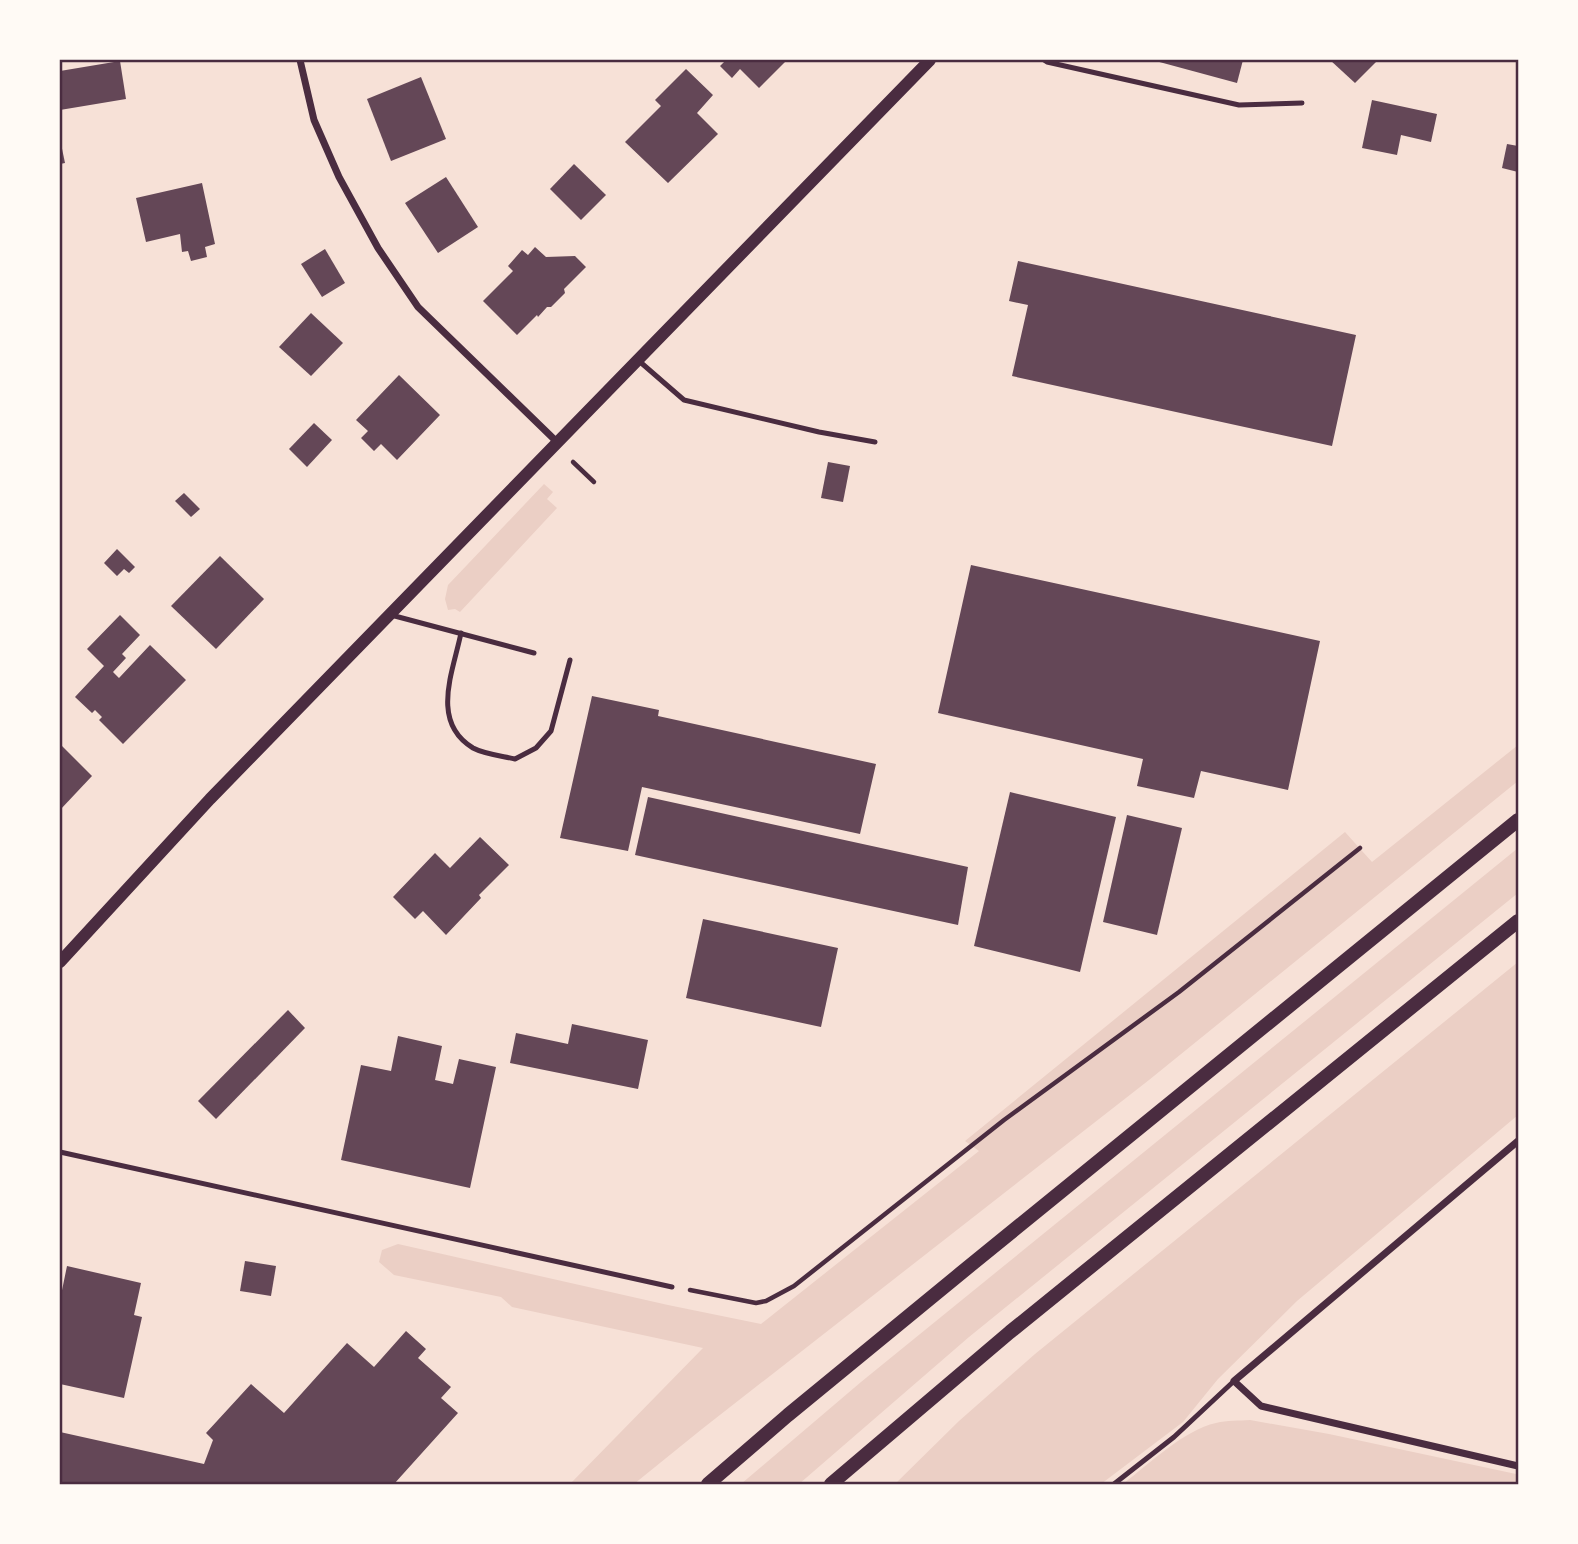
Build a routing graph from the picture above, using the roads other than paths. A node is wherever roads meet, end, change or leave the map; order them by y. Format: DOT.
graph roads {
  1 [pos="300,60"];
  2 [pos="930,60"];
  3 [pos="1044,60"];
  4 [pos="1302,103"];
  5 [pos="638,359"];
  6 [pos="557,442"];
  7 [pos="875,442"];
  8 [pos="388,614"];
  9 [pos="461,634"];
  10 [pos="534,653"];
  11 [pos="570,660"];
  12 [pos="1518,820"];
  13 [pos="1518,921"];
  14 [pos="60,962"];
  15 [pos="1518,1141"];
  16 [pos="60,1152"];
  17 [pos="672,1287"];
  18 [pos="1234,1381"];
  19 [pos="1518,1466"];
  20 [pos="708,1485"];
  21 [pos="831,1485"];
  22 [pos="1114,1485"];
  1 -- 6 [label="street"];
  2 -- 5 [label="street"];
  3 -- 4 [label="lane"];
  5 -- 6 [label="street"];
  5 -- 7 [label="lane"];
  6 -- 8 [label="street"];
  8 -- 9 [label="lane"];
  8 -- 14 [label="street"];
  9 -- 10 [label="lane"];
  9 -- 11 [label="lane"];
  12 -- 20 [label="main road"];
  13 -- 21 [label="main road"];
  15 -- 18 [label="street"];
  16 -- 17 [label="lane"];
  18 -- 19 [label="street"];
  18 -- 22 [label="lane"];
}
